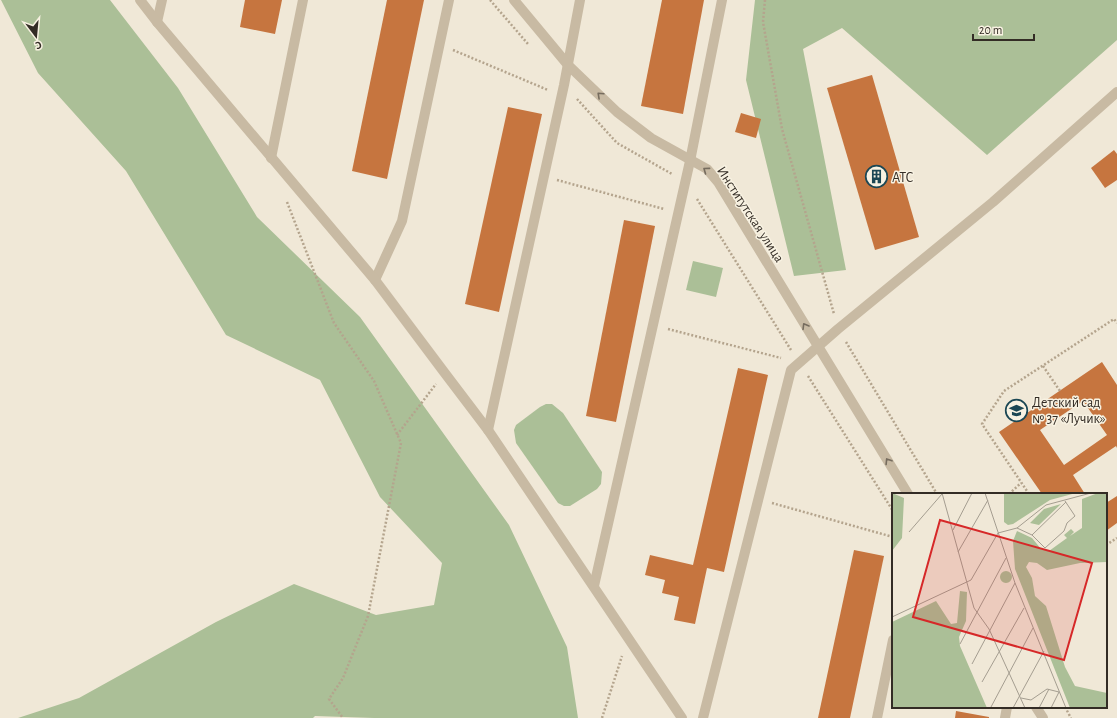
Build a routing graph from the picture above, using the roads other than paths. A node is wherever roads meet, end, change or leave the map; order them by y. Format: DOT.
graph roads {
  1 [pos="140,0"];
  2 [pos="162,0"];
  3 [pos="303,0"];
  4 [pos="449,0"];
  5 [pos="514,0"];
  6 [pos="580,0"];
  7 [pos="722,0"];
  8 [pos="156,22"];
  9 [pos="568,65"];
  10 [pos="1117,92"];
  11 [pos="271,158"];
  12 [pos="690,161"];
  13 [pos="375,280"];
  14 [pos="818,346"];
  15 [pos="488,430"];
  16 [pos="907,493"];
  17 [pos="594,586"];
  18 [pos="892,645"];
  19 [pos="1007,708"];
  20 [pos="1037,708"];
  21 [pos="682,718"];
  22 [pos="703,718"];
  23 [pos="877,718"];
  24 [pos="1005,718"];
  25 [pos="1043,718"];
  1 -- 8 [label="street"];
  2 -- 8 [label="street"];
  3 -- 11 [label="street"];
  4 -- 13 [label="street"];
  5 -- 9 [label="street, Институтская улица"];
  6 -- 9 [label="street"];
  7 -- 12 [label="street"];
  8 -- 11 [label="street"];
  12 -- 9 [label="street, Институтская улица, one-way"];
  9 -- 15 [label="street"];
  10 -- 14 [label="street"];
  11 -- 13 [label="street"];
  14 -- 12 [label="street, Институтская улица, one-way"];
  12 -- 17 [label="street"];
  13 -- 15 [label="street"];
  16 -- 14 [label="street, Институтская улица, one-way"];
  14 -- 22 [label="street"];
  15 -- 17 [label="street"];
  17 -- 21 [label="street"];
  18 -- 23 [label="street"];
  19 -- 24 [label="street"];
  20 -- 25 [label="street"];
}
